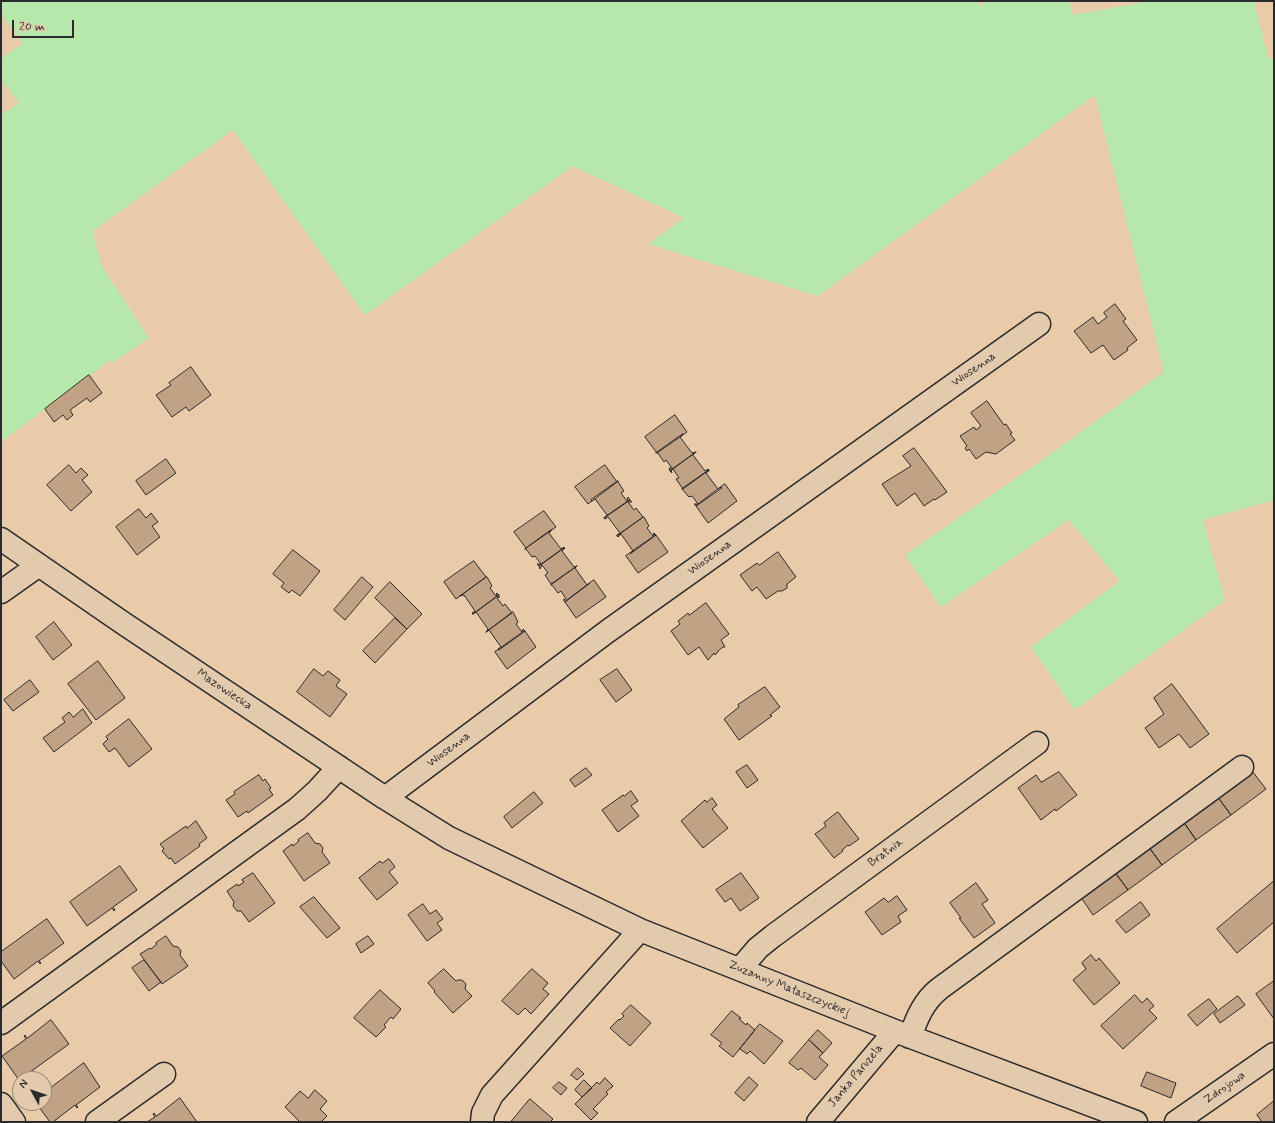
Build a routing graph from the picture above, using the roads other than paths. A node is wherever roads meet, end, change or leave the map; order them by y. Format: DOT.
graph roads {
  1 [pos="1040,324"];
  2 [pos="1,539"];
  3 [pos="39,565"];
  4 [pos="1,592"];
  5 [pos="1037,743"];
  6 [pos="339,767"];
  7 [pos="1242,767"];
  8 [pos="385,798"];
  9 [pos="449,838"];
  10 [pos="640,930"];
  11 [pos="740,970"];
  12 [pos="1,1023"];
  13 [pos="902,1034"];
  14 [pos="1274,1054"];
  15 [pos="164,1074"];
  16 [pos="1,1104"];
  17 [pos="1129,1121"];
  18 [pos="14,1122"];
  19 [pos="97,1122"];
  20 [pos="482,1122"];
  21 [pos="818,1122"];
  22 [pos="1176,1122"];
  1 -- 8 [label="street, Wiosenna"];
  2 -- 3 [label="street, Mazowiecka"];
  3 -- 4 [label="street"];
  3 -- 6 [label="street, Mazowiecka"];
  5 -- 11 [label="street, Bratnia"];
  6 -- 8 [label="street, Mazowiecka"];
  6 -- 12 [label="street"];
  7 -- 13 [label="street, Janka Paruzela"];
  8 -- 9 [label="street, Mazowiecka"];
  9 -- 10 [label="street, Zuzanny Małaszczyckiej"];
  10 -- 11 [label="street, Zuzanny Małaszczyckiej"];
  10 -- 20 [label="street"];
  11 -- 13 [label="street, Zuzanny Małaszczyckiej"];
  13 -- 17 [label="street, Zuzanny Małaszczyckiej"];
  13 -- 21 [label="street, Janka Paruzela"];
  14 -- 22 [label="street, Zdrojowa"];
  15 -- 19 [label="street"];
  16 -- 18 [label="street"];
}
